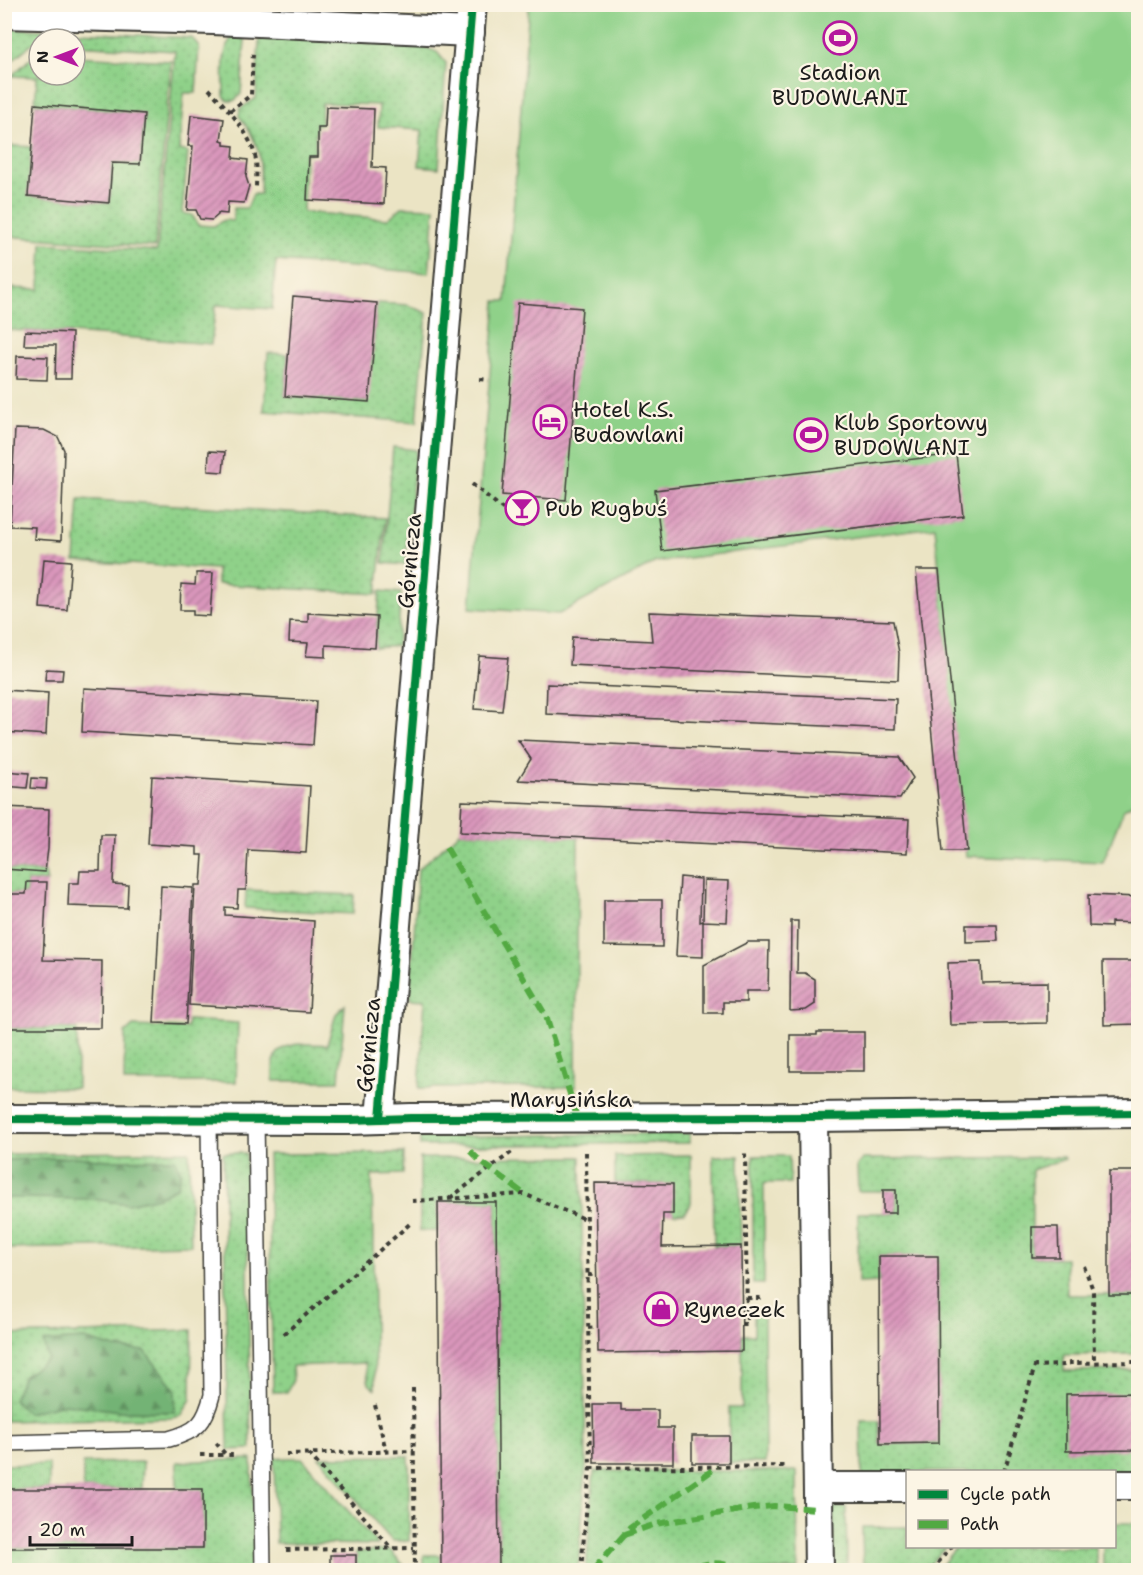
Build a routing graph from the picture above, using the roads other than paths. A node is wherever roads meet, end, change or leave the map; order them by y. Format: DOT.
graph roads {
  1 [pos="4,14"];
  2 [pos="471,18"];
  3 [pos="1138,1113"];
  4 [pos="813,1117"];
  5 [pos="4,1119"];
  6 [pos="380,1119"];
  7 [pos="209,1120"];
  8 [pos="256,1120"];
  9 [pos="4,1443"];
  10 [pos="818,1477"];
  11 [pos="1116,1485"];
  12 [pos="1138,1485"];
  13 [pos="906,1487"];
  14 [pos="263,1570"];
  15 [pos="819,1570"];
  1 -- 2 [label="street"];
  2 -- 6 [label="street, Górnicza"];
  3 -- 4 [label="street, Marysińska"];
  4 -- 6 [label="street, Marysińska"];
  4 -- 10 [label="street"];
  5 -- 7 [label="street, Marysińska"];
  6 -- 8 [label="street, Marysińska"];
  7 -- 8 [label="street, Marysińska"];
  7 -- 9 [label="lane"];
  8 -- 14 [label="lane"];
  10 -- 13 [label="street"];
  10 -- 15 [label="street"];
  11 -- 12 [label="street"];
}
